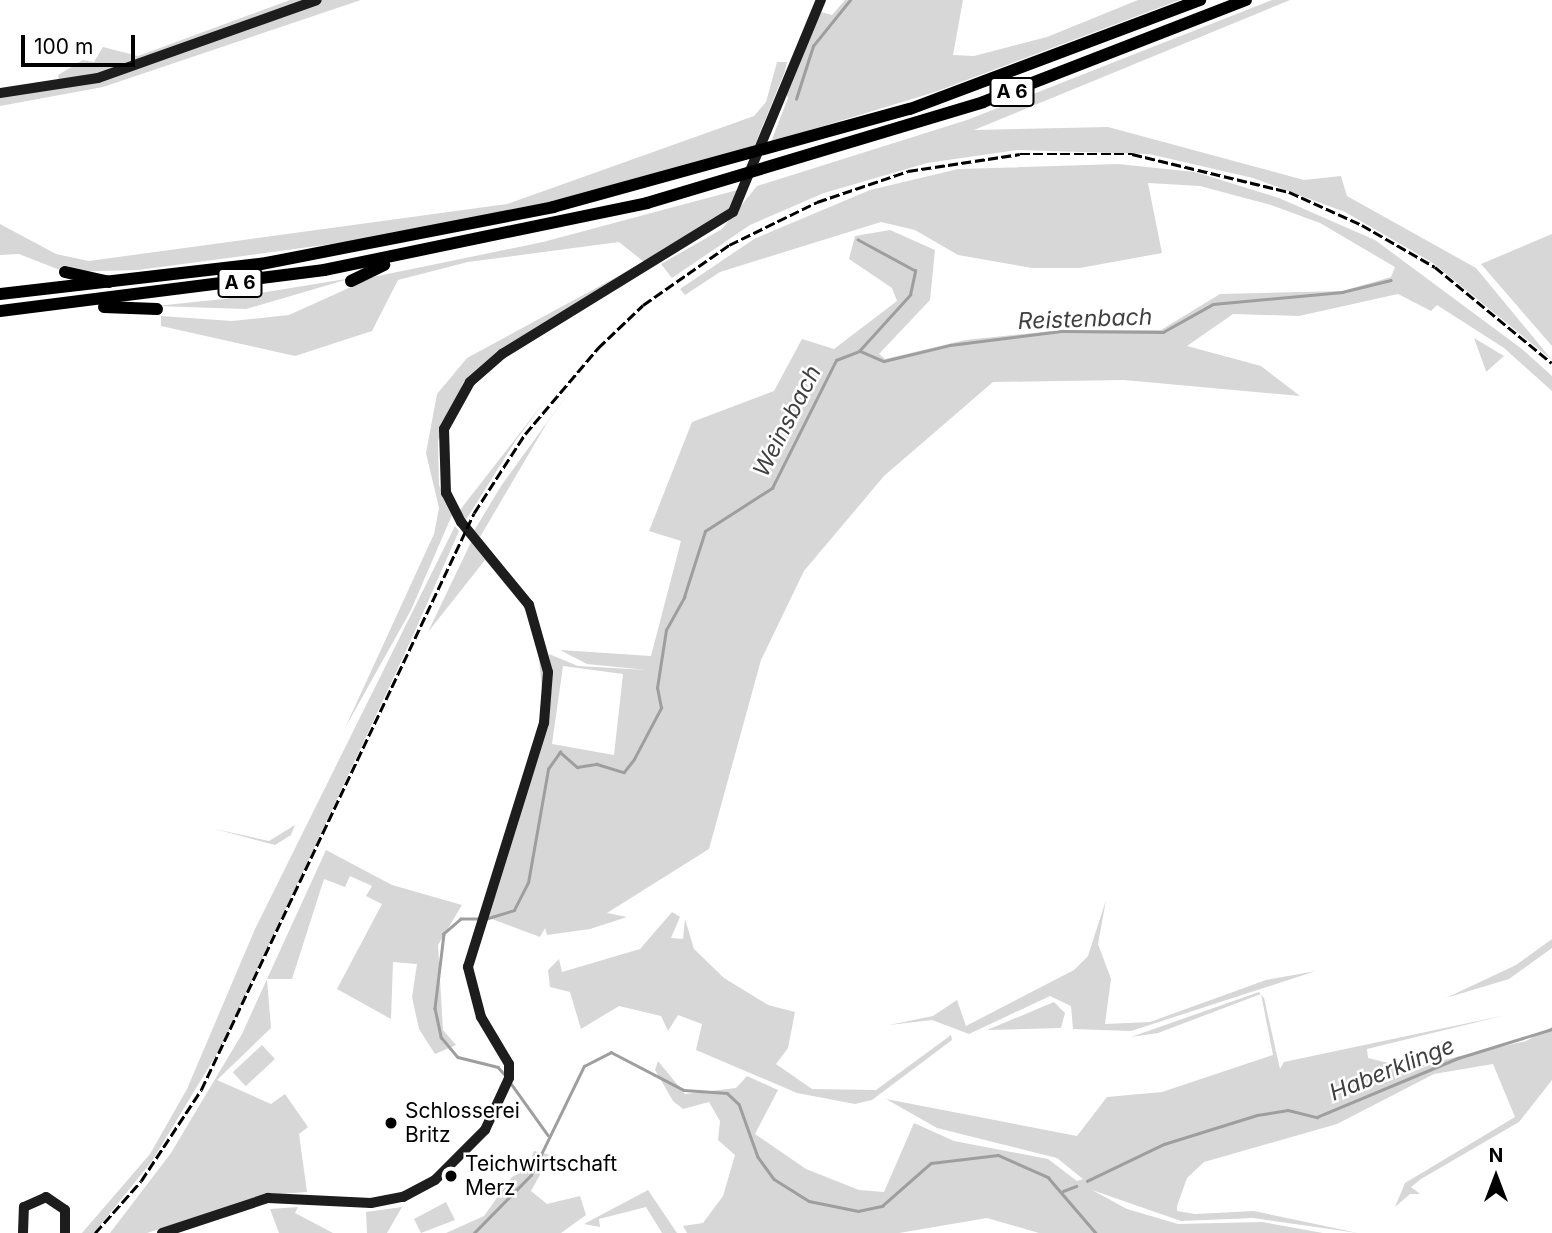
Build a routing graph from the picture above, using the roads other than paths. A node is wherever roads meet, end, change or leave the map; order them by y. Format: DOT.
graph roads {
  1 [pos="317,0"];
  2 [pos="821,0"];
  3 [pos="1200,0"];
  4 [pos="1245,0"];
  5 [pos="0,93"];
  6 [pos="393,259"];
  7 [pos="65,272"];
  8 [pos="351,281"];
  9 [pos="116,284"];
  10 [pos="0,294"];
  11 [pos="86,304"];
  12 [pos="157,309"];
  13 [pos="0,311"];
  14 [pos="23,1233"];
  15 [pos="65,1233"];
  16 [pos="162,1233"];
  1 -- 5 [label="street"];
  2 -- 16 [label="street"];
  3 -- 9 [label="highway, A 6"];
  4 -- 6 [label="highway, A 6"];
  6 -- 8 [label="highway"];
  6 -- 11 [label="highway, A 6"];
  7 -- 9 [label="highway"];
  9 -- 10 [label="highway, A 6"];
  11 -- 12 [label="highway"];
  11 -- 13 [label="highway, A 6"];
  14 -- 15 [label="street"];
}
